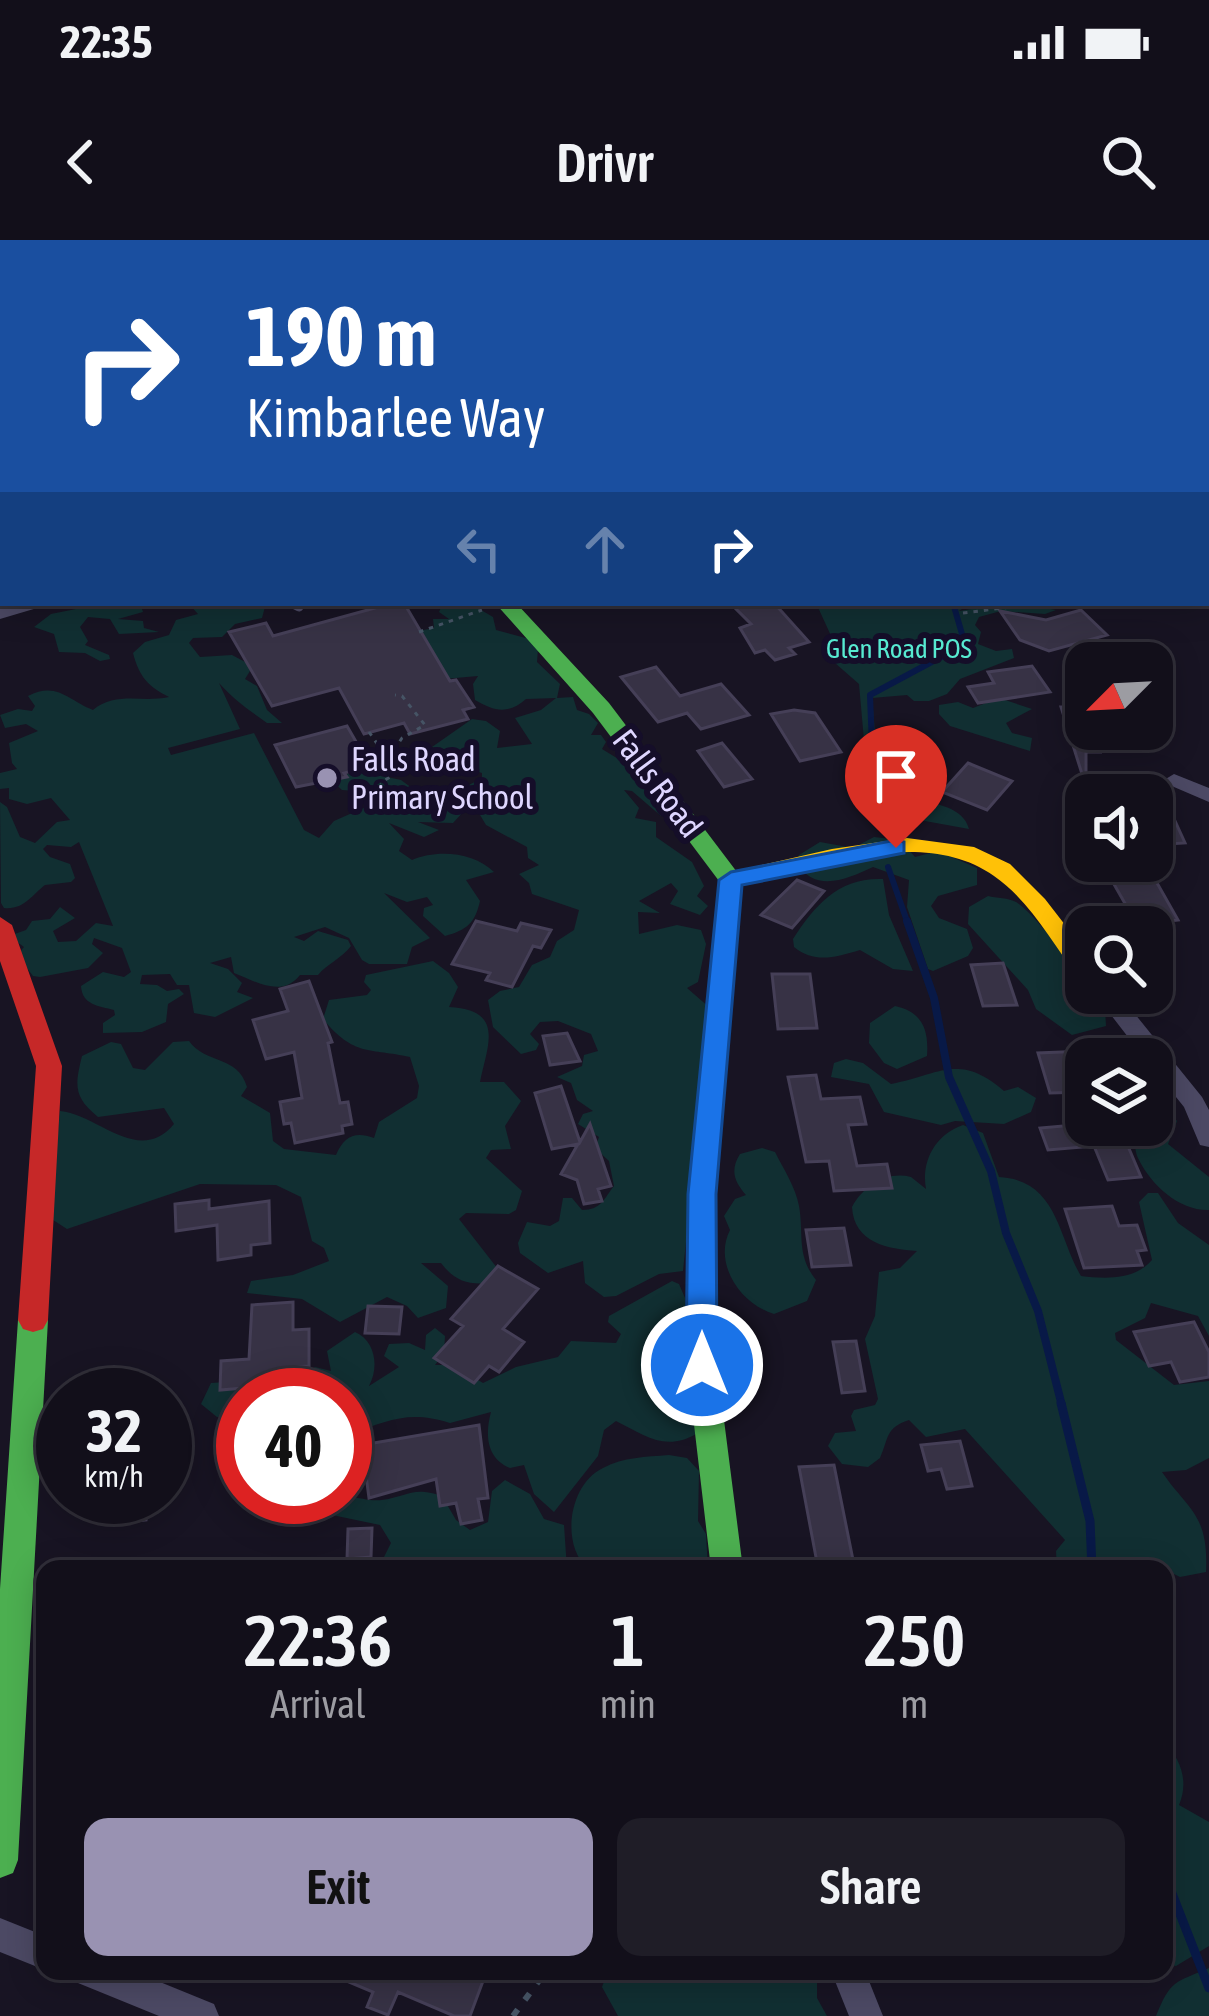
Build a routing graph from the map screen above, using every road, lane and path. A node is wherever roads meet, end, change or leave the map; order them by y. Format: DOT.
graph roads {
  1 [pos="33,606"];
  2 [pos="492,606"];
  3 [pos="500,606"];
  4 [pos="1018,606"];
  5 [pos="963,613"];
  6 [pos="0,614"];
  7 [pos="418,632"];
  8 [pos="395,695"];
  9 [pos="369,732"];
  10 [pos="394,750"];
  11 [pos="406,769"];
  12 [pos="460,775"];
  13 [pos="1174,780"];
  14 [pos="380,783"];
  15 [pos="1209,796"];
  16 [pos="731,880"];
  17 [pos="0,925"];
  18 [pos="1065,944"];
  19 [pos="1123,1014"];
  20 [pos="1202,1105"];
  21 [pos="1209,1138"];
  22 [pos="726,1560"];
  23 [pos="0,1860"];
  24 [pos="0,1935"];
  25 [pos="36,1949"];
  26 [pos="112,1980"];
  27 [pos="539,1980"];
  28 [pos="852,1980"];
  29 [pos="202,2016"];
  30 [pos="513,2016"];
  31 [pos="866,2016"];
  1 -- 6 [label="street"];
  2 -- 7 [label="path"];
  3 -- 16 [label="street, Falls Road"];
  4 -- 5 [label="path"];
  8 -- 10 [label="path"];
  9 -- 10 [label="path"];
  10 -- 11 [label="path"];
  11 -- 12 [label="path"];
  11 -- 14 [label="path"];
  13 -- 15 [label="street"];
  16 -- 18 [label="street"];
  16 -- 22 [label="street"];
  17 -- 23 [label="street"];
  19 -- 20 [label="street"];
  20 -- 21 [label="street"];
  24 -- 25 [label="street"];
  26 -- 29 [label="street"];
  27 -- 30 [label="path"];
  28 -- 31 [label="street"];
}
